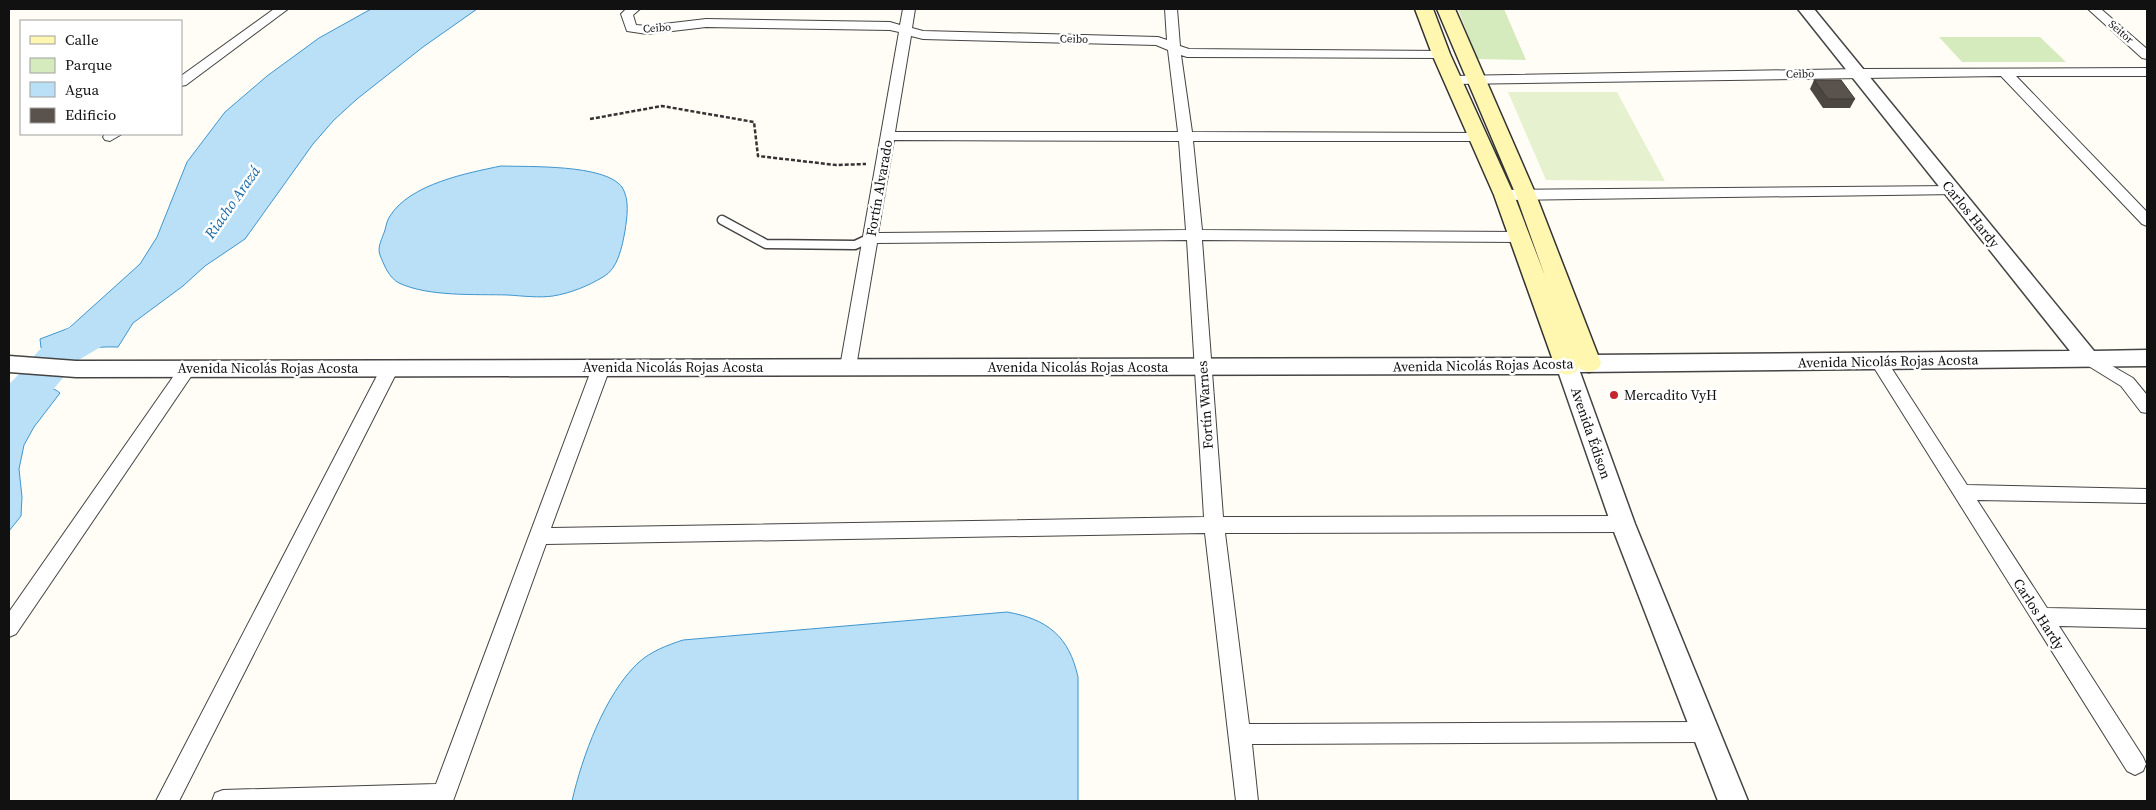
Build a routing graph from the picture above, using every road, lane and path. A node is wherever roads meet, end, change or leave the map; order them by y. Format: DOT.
graph roads {
  1 [pos="282,9"];
  2 [pos="634,9"];
  3 [pos="697,9"];
  4 [pos="909,9"];
  5 [pos="1171,9"];
  6 [pos="1424,9"];
  7 [pos="1446,9"];
  8 [pos="1806,9"];
  9 [pos="2094,9"];
  10 [pos="706,23"];
  11 [pos="906,30"];
  12 [pos="1173,47"];
  13 [pos="2144,50"];
  14 [pos="1442,54"];
  15 [pos="2147,72"];
  16 [pos="1858,73"];
  17 [pos="2004,73"];
  18 [pos="1475,79"];
  19 [pos="1453,80"];
  20 [pos="182,81"];
  21 [pos="590,119"];
  22 [pos="888,136"];
  23 [pos="1478,137"];
  24 [pos="1186,138"];
  25 [pos="884,164"];
  26 [pos="1953,191"];
  27 [pos="1504,195"];
  28 [pos="1526,195"];
  29 [pos="722,220"];
  30 [pos="2147,221"];
  31 [pos="1194,235"];
  32 [pos="1520,237"];
  33 [pos="870,238"];
  34 [pos="2088,358"];
  35 [pos="2147,358"];
  36 [pos="1879,362"];
  37 [pos="10,364"];
  38 [pos="1578,364"];
  39 [pos="1202,366"];
  40 [pos="848,367"];
  41 [pos="188,368"];
  42 [pos="390,368"];
  43 [pos="601,368"];
  44 [pos="2147,407"];
  45 [pos="1962,492"];
  46 [pos="2147,496"];
  47 [pos="1623,524"];
  48 [pos="1214,525"];
  49 [pos="539,536"];
  50 [pos="2041,618"];
  51 [pos="2147,619"];
  52 [pos="9,628"];
  53 [pos="1704,732"];
  54 [pos="1241,734"];
  55 [pos="2135,764"];
  56 [pos="442,798"];
  57 [pos="167,801"];
  58 [pos="223,801"];
  59 [pos="1247,801"];
  60 [pos="1733,801"];
  1 -- 20 [label="street"];
  2 -- 10 [label="street, Ceibo"];
  3 -- 10 [label="street"];
  4 -- 11 [label="street, Fortín Alvarado"];
  5 -- 12 [label="street, Fortín Warnes"];
  6 -- 14 [label="main road, Avenida Édison"];
  7 -- 18 [label="main road, Avenida Édison"];
  8 -- 16 [label="street, Carlos Hardy"];
  9 -- 13 [label="street, Seitor"];
  10 -- 11 [label="street, Ceibo"];
  11 -- 12 [label="street, Ceibo"];
  11 -- 22 [label="street, Fortín Alvarado"];
  12 -- 14 [label="street, Ceibo"];
  12 -- 24 [label="street, Fortín Warnes"];
  14 -- 19 [label="main road, Avenida Édison"];
  15 -- 17 [label="street, Ceibo"];
  16 -- 17 [label="street, Ceibo"];
  16 -- 18 [label="street, Ceibo"];
  16 -- 26 [label="street, Carlos Hardy"];
  17 -- 30 [label="street"];
  18 -- 19 [label="street, Ceibo"];
  18 -- 28 [label="main road, Avenida Édison"];
  19 -- 23 [label="main road, Avenida Édison"];
  21 -- 25 [label="path"];
  22 -- 24 [label="street"];
  22 -- 25 [label="street, Fortín Alvarado"];
  23 -- 24 [label="street"];
  23 -- 27 [label="main road, Avenida Édison"];
  24 -- 31 [label="street, Fortín Warnes"];
  25 -- 33 [label="street, Fortín Alvarado"];
  26 -- 28 [label="street"];
  26 -- 34 [label="street, Carlos Hardy"];
  27 -- 28 [label="street"];
  27 -- 32 [label="main road, Avenida Édison"];
  28 -- 38 [label="main road, Avenida Édison"];
  29 -- 33 [label="lane"];
  31 -- 32 [label="street"];
  31 -- 33 [label="street"];
  31 -- 39 [label="street, Fortín Warnes"];
  32 -- 38 [label="main road, Avenida Édison"];
  33 -- 40 [label="street, Fortín Alvarado"];
  34 -- 35 [label="street, Avenida Nicolás Rojas Acosta"];
  34 -- 36 [label="street, Avenida Nicolás Rojas Acosta"];
  34 -- 44 [label="street, Carlos Hardy"];
  36 -- 38 [label="street, Avenida Nicolás Rojas Acosta"];
  36 -- 45 [label="street, Carlos Hardy"];
  37 -- 41 [label="street, Avenida Nicolás Rojas Acosta"];
  38 -- 39 [label="street, Avenida Nicolás Rojas Acosta"];
  38 -- 47 [label="street, Avenida Édison"];
  39 -- 40 [label="street, Avenida Nicolás Rojas Acosta"];
  39 -- 48 [label="street, Fortín Warnes"];
  40 -- 43 [label="street, Avenida Nicolás Rojas Acosta"];
  41 -- 42 [label="street, Avenida Nicolás Rojas Acosta"];
  41 -- 52 [label="street"];
  42 -- 43 [label="street, Avenida Nicolás Rojas Acosta"];
  42 -- 57 [label="street"];
  43 -- 49 [label="street"];
  45 -- 46 [label="street"];
  45 -- 50 [label="street, Carlos Hardy"];
  47 -- 48 [label="street"];
  47 -- 53 [label="street, Avenida Édison"];
  48 -- 49 [label="street"];
  48 -- 54 [label="street, Fortín Warnes"];
  49 -- 56 [label="street"];
  50 -- 51 [label="street"];
  50 -- 55 [label="street, Carlos Hardy"];
  53 -- 54 [label="street"];
  53 -- 60 [label="street, Avenida Édison"];
  54 -- 59 [label="street, Fortín Warnes"];
  56 -- 58 [label="street"];
}
